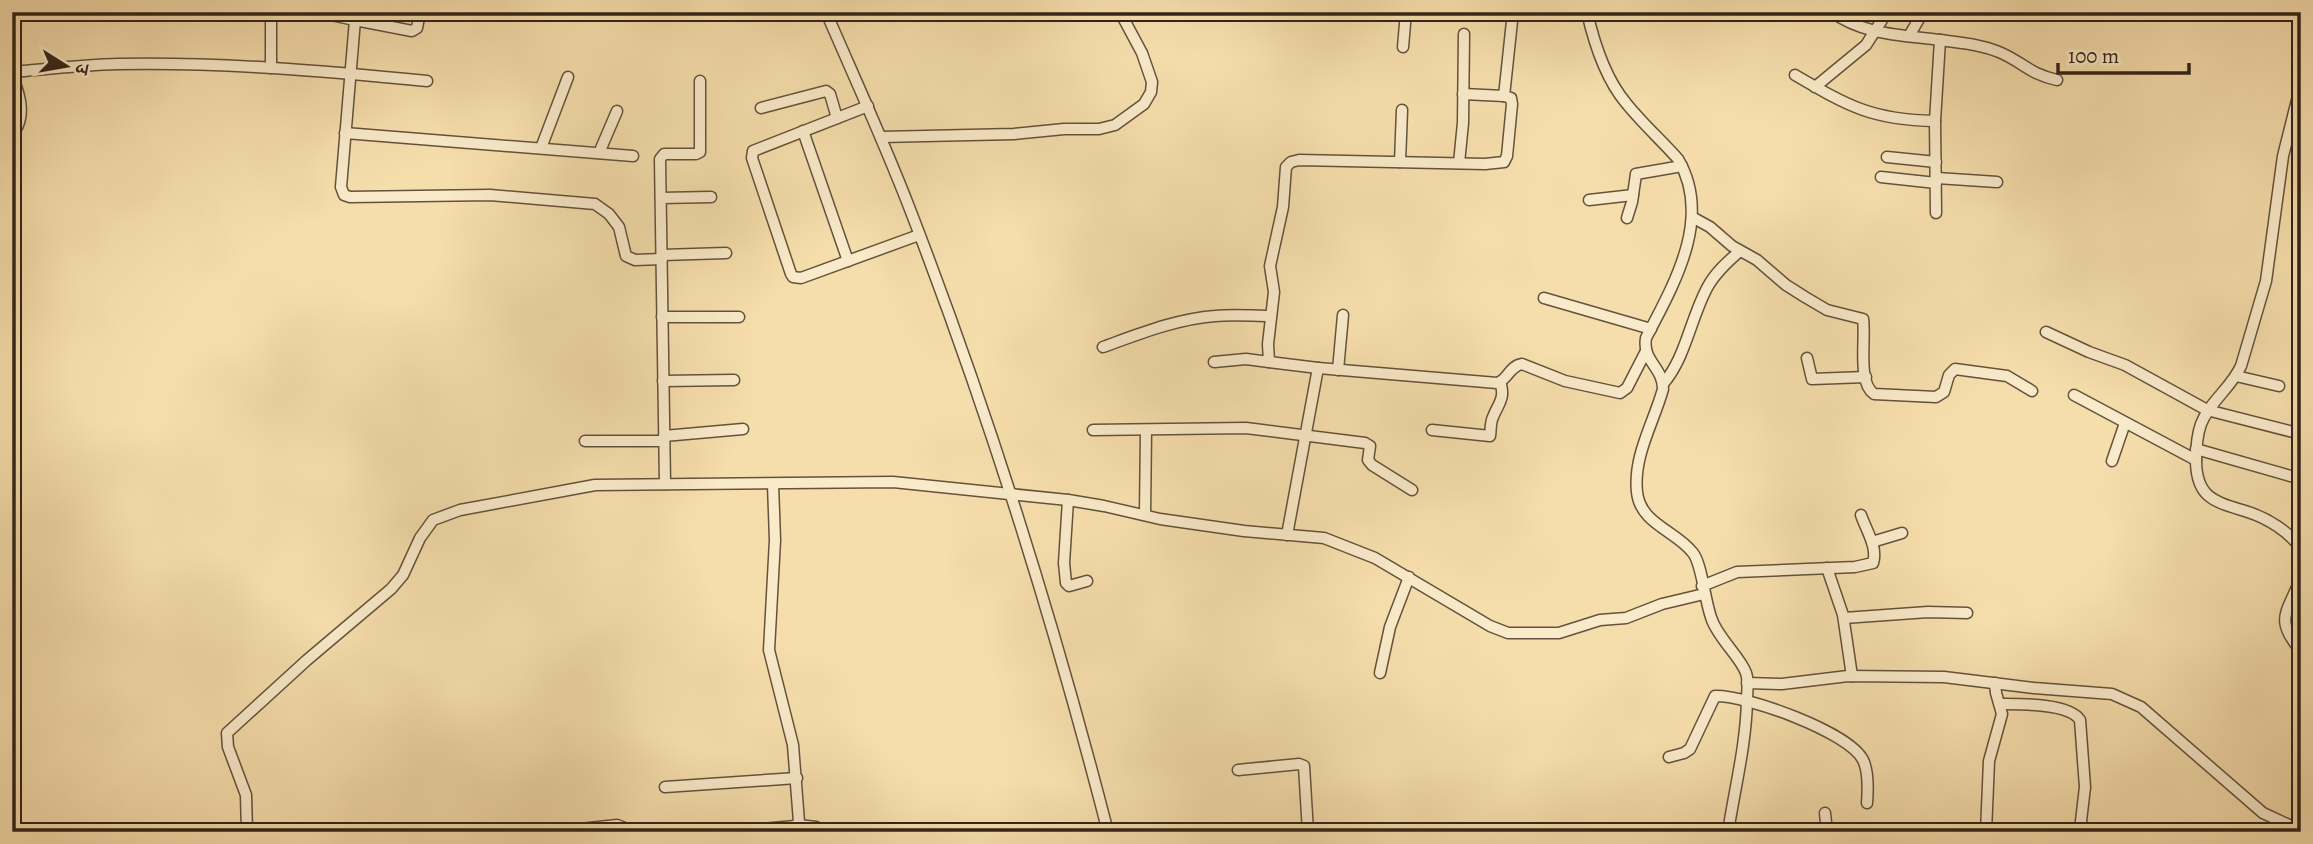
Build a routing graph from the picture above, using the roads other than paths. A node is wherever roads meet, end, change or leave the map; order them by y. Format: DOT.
graph roads {
  1 [pos="271,12"];
  2 [pos="316,12"];
  3 [pos="420,12"];
  4 [pos="826,12"];
  5 [pos="1120,12"];
  6 [pos="1406,12"];
  7 [pos="1513,12"];
  8 [pos="1587,12"];
  9 [pos="1832,12"];
  10 [pos="1886,12"];
  11 [pos="1923,12"];
  12 [pos="355,20"];
  13 [pos="1876,32"];
  14 [pos="1464,34"];
  15 [pos="1909,36"];
  16 [pos="1940,40"];
  17 [pos="1403,47"];
  18 [pos="271,68"];
  19 [pos="12,74"];
  20 [pos="349,74"];
  21 [pos="1795,75"];
  22 [pos="568,77"];
  23 [pos="2057,80"];
  24 [pos="427,81"];
  25 [pos="700,81"];
  26 [pos="2301,84"];
  27 [pos="1815,87"];
  28 [pos="1463,94"];
  29 [pos="1504,96"];
  30 [pos="2298,105"];
  31 [pos="868,106"];
  32 [pos="761,108"];
  33 [pos="1402,110"];
  34 [pos="617,111"];
  35 [pos="836,118"];
  36 [pos="1935,121"];
  37 [pos="803,131"];
  38 [pos="345,133"];
  39 [pos="12,135"];
  40 [pos="881,137"];
  41 [pos="541,148"];
  42 [pos="599,153"];
  43 [pos="634,156"];
  44 [pos="1887,157"];
  45 [pos="1400,162"];
  46 [pos="1936,162"];
  47 [pos="1459,163"];
  48 [pos="1682,166"];
  49 [pos="1881,177"];
  50 [pos="1936,180"];
  51 [pos="1997,182"];
  52 [pos="1633,195"];
  53 [pos="711,197"];
  54 [pos="661,198"];
  55 [pos="1589,200"];
  56 [pos="1936,213"];
  57 [pos="1692,217"];
  58 [pos="1627,218"];
  59 [pos="919,235"];
  60 [pos="1740,251"];
  61 [pos="726,253"];
  62 [pos="662,257"];
  63 [pos="848,261"];
  64 [pos="1544,298"];
  65 [pos="1343,315"];
  66 [pos="1270,316"];
  67 [pos="662,317"];
  68 [pos="739,317"];
  69 [pos="1651,329"];
  70 [pos="2046,332"];
  71 [pos="1103,348"];
  72 [pos="1645,353"];
  73 [pos="1807,358"];
  74 [pos="1214,362"];
  75 [pos="1269,362"];
  76 [pos="1318,368"];
  77 [pos="1338,370"];
  78 [pos="2236,376"];
  79 [pos="1866,377"];
  80 [pos="734,380"];
  81 [pos="663,381"];
  82 [pos="1500,382"];
  83 [pos="1663,384"];
  84 [pos="2279,386"];
  85 [pos="2032,391"];
  86 [pos="2074,395"];
  87 [pos="2207,410"];
  88 [pos="2125,423"];
  89 [pos="743,429"];
  90 [pos="1093,430"];
  91 [pos="1146,430"];
  92 [pos="1432,430"];
  93 [pos="2301,434"];
  94 [pos="1306,435"];
  95 [pos="664,438"];
  96 [pos="585,441"];
  97 [pos="2196,454"];
  98 [pos="2112,461"];
  99 [pos="2301,479"];
  100 [pos="665,484"];
  101 [pos="773,484"];
  102 [pos="1412,490"];
  103 [pos="1009,494"];
  104 [pos="1068,500"];
  105 [pos="1145,515"];
  106 [pos="1861,515"];
  107 [pos="1902,533"];
  108 [pos="1287,535"];
  109 [pos="1872,542"];
  110 [pos="2301,549"];
  111 [pos="1827,568"];
  112 [pos="1409,577"];
  113 [pos="2301,577"];
  114 [pos="1087,581"];
  115 [pos="1703,590"];
  116 [pos="1967,613"];
  117 [pos="1844,618"];
  118 [pos="2301,651"];
  119 [pos="1380,673"];
  120 [pos="1852,676"];
  121 [pos="1747,682"];
  122 [pos="1995,683"];
  123 [pos="1747,701"];
  124 [pos="2000,704"];
  125 [pos="1669,757"];
  126 [pos="1238,770"];
  127 [pos="797,778"];
  128 [pos="665,787"];
  129 [pos="1867,803"];
  130 [pos="1825,814"];
  131 [pos="798,825"];
  132 [pos="2301,827"];
  133 [pos="247,832"];
  134 [pos="553,832"];
  135 [pos="635,832"];
  136 [pos="727,832"];
  137 [pos="821,832"];
  138 [pos="1108,832"];
  139 [pos="1308,832"];
  140 [pos="1728,832"];
  141 [pos="1827,832"];
  142 [pos="1986,832"];
  143 [pos="2084,832"];
  1 -- 18 [label="street"];
  2 -- 12 [label="street"];
  3 -- 12 [label="street"];
  4 -- 31 [label="street"];
  5 -- 40 [label="street"];
  6 -- 17 [label="street"];
  7 -- 29 [label="street"];
  8 -- 48 [label="street"];
  9 -- 13 [label="street"];
  10 -- 13 [label="street"];
  11 -- 15 [label="street"];
  12 -- 20 [label="street"];
  13 -- 15 [label="street"];
  13 -- 27 [label="street"];
  14 -- 28 [label="street"];
  15 -- 16 [label="street"];
  16 -- 23 [label="street"];
  16 -- 36 [label="street"];
  18 -- 19 [label="street"];
  18 -- 20 [label="street"];
  19 -- 39 [label="street"];
  20 -- 24 [label="street"];
  20 -- 38 [label="street"];
  21 -- 27 [label="street"];
  22 -- 41 [label="street"];
  25 -- 54 [label="street"];
  26 -- 30 [label="street"];
  27 -- 36 [label="street"];
  28 -- 29 [label="street"];
  28 -- 47 [label="street"];
  29 -- 47 [label="street"];
  30 -- 78 [label="street"];
  31 -- 35 [label="street"];
  31 -- 40 [label="street"];
  32 -- 35 [label="street"];
  33 -- 45 [label="street"];
  34 -- 42 [label="street"];
  35 -- 37 [label="street"];
  36 -- 46 [label="street"];
  37 -- 63 [label="street"];
  37 -- 63 [label="street"];
  38 -- 41 [label="street"];
  38 -- 62 [label="street"];
  40 -- 59 [label="street"];
  41 -- 42 [label="street"];
  42 -- 43 [label="street"];
  44 -- 46 [label="street"];
  45 -- 47 [label="street"];
  45 -- 66 [label="street"];
  46 -- 50 [label="street"];
  48 -- 52 [label="street"];
  48 -- 57 [label="street"];
  49 -- 50 [label="street"];
  50 -- 51 [label="street"];
  50 -- 56 [label="street"];
  52 -- 55 [label="street"];
  52 -- 58 [label="street"];
  53 -- 54 [label="street"];
  54 -- 62 [label="street"];
  57 -- 60 [label="street"];
  57 -- 69 [label="street"];
  59 -- 63 [label="street"];
  59 -- 103 [label="street"];
  60 -- 79 [label="street"];
  60 -- 83 [label="street"];
  61 -- 62 [label="street"];
  62 -- 67 [label="street"];
  64 -- 69 [label="street"];
  65 -- 77 [label="street"];
  66 -- 71 [label="street"];
  66 -- 75 [label="street"];
  67 -- 68 [label="street"];
  67 -- 81 [label="street"];
  69 -- 72 [label="street"];
  70 -- 87 [label="street"];
  72 -- 82 [label="street"];
  72 -- 83 [label="street"];
  73 -- 79 [label="street"];
  74 -- 75 [label="street"];
  75 -- 76 [label="street"];
  76 -- 77 [label="street"];
  76 -- 94 [label="street"];
  77 -- 82 [label="street"];
  78 -- 84 [label="street"];
  78 -- 87 [label="street"];
  79 -- 85 [label="street"];
  80 -- 81 [label="street"];
  81 -- 95 [label="street"];
  82 -- 92 [label="street"];
  83 -- 115 [label="street"];
  86 -- 88 [label="street"];
  87 -- 93 [label="street"];
  87 -- 97 [label="street"];
  88 -- 97 [label="street"];
  88 -- 98 [label="street"];
  89 -- 95 [label="street"];
  90 -- 91 [label="street"];
  91 -- 94 [label="street"];
  91 -- 105 [label="street"];
  94 -- 102 [label="street"];
  94 -- 108 [label="street"];
  95 -- 96 [label="street"];
  95 -- 100 [label="street"];
  97 -- 99 [label="street"];
  97 -- 110 [label="street"];
  100 -- 101 [label="street"];
  100 -- 133 [label="street"];
  101 -- 103 [label="street"];
  101 -- 127 [label="street"];
  103 -- 104 [label="street"];
  103 -- 138 [label="street"];
  104 -- 105 [label="street"];
  104 -- 114 [label="street"];
  105 -- 108 [label="street"];
  106 -- 109 [label="street"];
  107 -- 109 [label="street"];
  108 -- 112 [label="street"];
  109 -- 111 [label="street"];
  111 -- 115 [label="street"];
  111 -- 117 [label="street"];
  112 -- 115 [label="street"];
  112 -- 119 [label="street"];
  113 -- 118 [label="street"];
  115 -- 121 [label="street"];
  116 -- 117 [label="street"];
  117 -- 120 [label="street"];
  120 -- 121 [label="street"];
  120 -- 122 [label="street"];
  121 -- 123 [label="street"];
  122 -- 124 [label="street"];
  122 -- 132 [label="street"];
  123 -- 125 [label="street"];
  123 -- 129 [label="street"];
  123 -- 140 [label="street"];
  124 -- 142 [label="street"];
  124 -- 143 [label="street"];
  126 -- 139 [label="street"];
  127 -- 128 [label="street"];
  127 -- 131 [label="street"];
  130 -- 141 [label="street"];
  131 -- 136 [label="street"];
  131 -- 137 [label="street"];
  134 -- 135 [label="street"];
}
